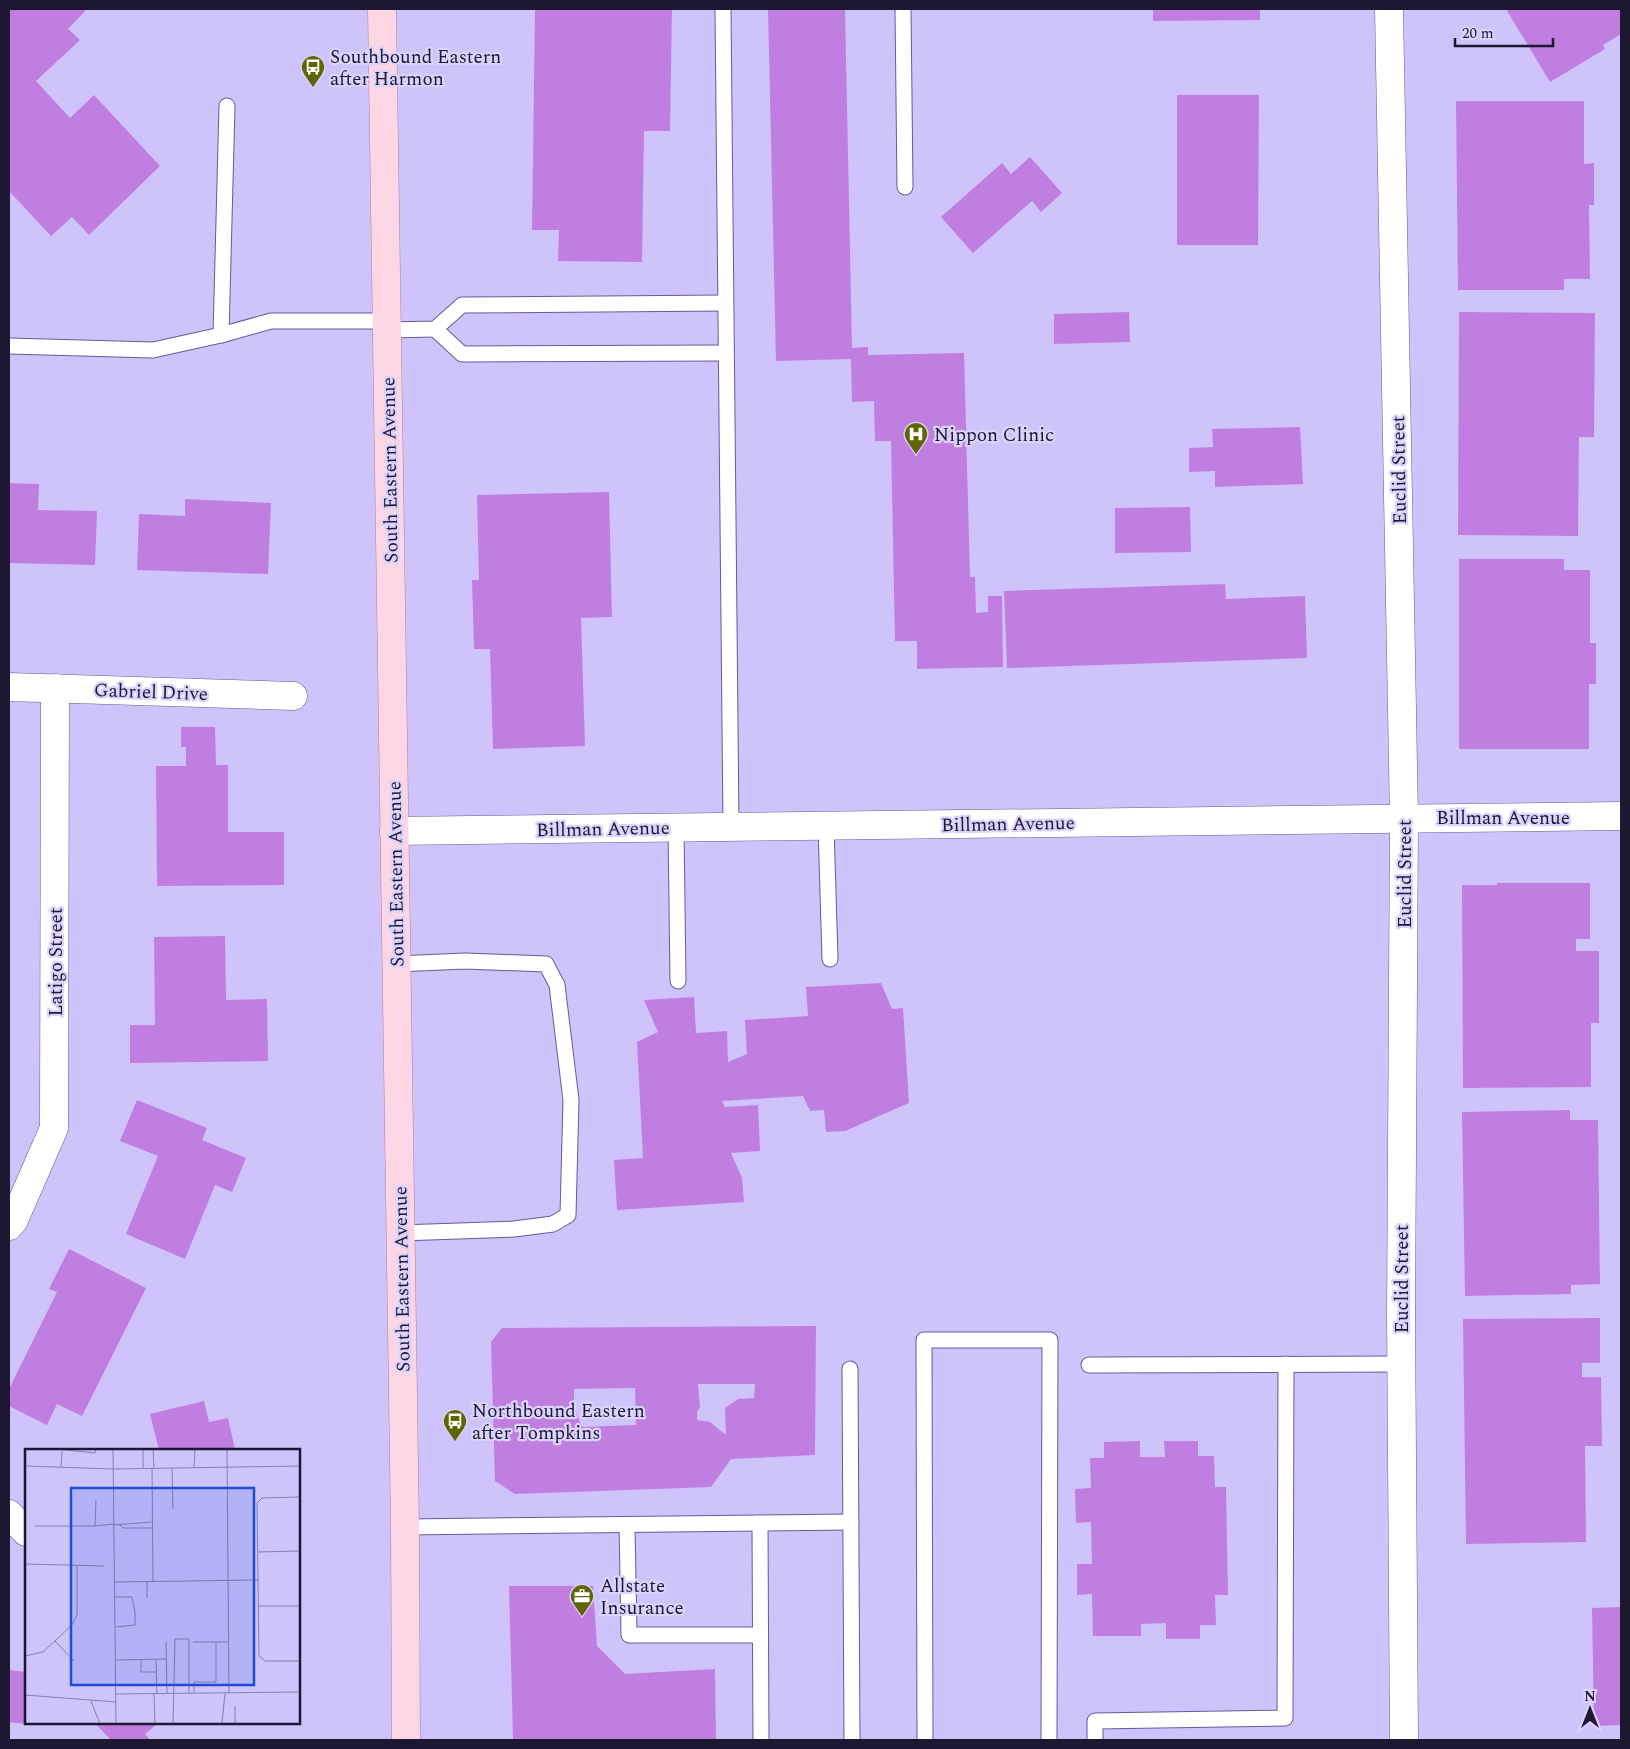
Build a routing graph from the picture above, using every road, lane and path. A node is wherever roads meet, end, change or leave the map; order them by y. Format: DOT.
graph roads {
  1 [pos="382,9"];
  2 [pos="722,9"];
  3 [pos="903,9"];
  4 [pos="1389,9"];
  5 [pos="227,106"];
  6 [pos="905,187"];
  7 [pos="725,303"];
  8 [pos="387,325"];
  9 [pos="435,329"];
  10 [pos="220,335"];
  11 [pos="9,346"];
  12 [pos="726,352"];
  13 [pos="9,687"];
  14 [pos="55,688"];
  15 [pos="294,696"];
  16 [pos="1621,816"];
  17 [pos="1404,818"];
  18 [pos="826,826"];
  19 [pos="676,827"];
  20 [pos="731,827"];
  21 [pos="394,831"];
  22 [pos="830,959"];
  23 [pos="396,964"];
  24 [pos="678,980"];
  25 [pos="9,1226"];
  26 [pos="400,1233"];
  27 [pos="1286,1364"];
  28 [pos="1401,1364"];
  29 [pos="1089,1366"];
  30 [pos="850,1369"];
  31 [pos="9,1514"];
  32 [pos="851,1522"];
  33 [pos="760,1523"];
  34 [pos="627,1525"];
  35 [pos="405,1527"];
  36 [pos="25,1531"];
  37 [pos="760,1635"];
  38 [pos="406,1740"];
  39 [pos="762,1740"];
  40 [pos="852,1740"];
  41 [pos="926,1740"];
  42 [pos="1049,1740"];
  43 [pos="1095,1740"];
  44 [pos="1404,1740"];
  1 -- 8 [label="main road, South Eastern Avenue"];
  2 -- 7 [label="lane"];
  3 -- 6 [label="lane"];
  4 -- 17 [label="street, Euclid Street"];
  5 -- 10 [label="lane"];
  7 -- 9 [label="lane"];
  7 -- 12 [label="lane"];
  8 -- 9 [label="lane"];
  8 -- 10 [label="lane"];
  8 -- 21 [label="main road, South Eastern Avenue"];
  9 -- 12 [label="lane"];
  10 -- 11 [label="lane"];
  12 -- 20 [label="lane"];
  13 -- 14 [label="street, Gabriel Drive"];
  14 -- 15 [label="street, Gabriel Drive"];
  14 -- 25 [label="street, Latigo Street"];
  16 -- 17 [label="street, Billman Avenue"];
  17 -- 18 [label="street, Billman Avenue"];
  17 -- 28 [label="street, Euclid Street"];
  18 -- 20 [label="street, Billman Avenue"];
  18 -- 22 [label="lane"];
  19 -- 20 [label="street, Billman Avenue"];
  19 -- 21 [label="street, Billman Avenue"];
  19 -- 24 [label="lane"];
  21 -- 23 [label="main road, South Eastern Avenue"];
  23 -- 26 [label="main road, South Eastern Avenue"];
  23 -- 26 [label="lane"];
  26 -- 35 [label="main road, South Eastern Avenue"];
  27 -- 28 [label="lane"];
  27 -- 29 [label="lane"];
  27 -- 43 [label="lane"];
  28 -- 44 [label="street, Euclid Street"];
  30 -- 32 [label="lane"];
  31 -- 36 [label="street"];
  32 -- 33 [label="lane"];
  32 -- 40 [label="lane"];
  33 -- 34 [label="lane"];
  33 -- 37 [label="lane"];
  34 -- 35 [label="lane"];
  34 -- 37 [label="lane"];
  35 -- 38 [label="main road, South Eastern Avenue"];
  37 -- 39 [label="lane"];
  41 -- 42 [label="lane"];
}
